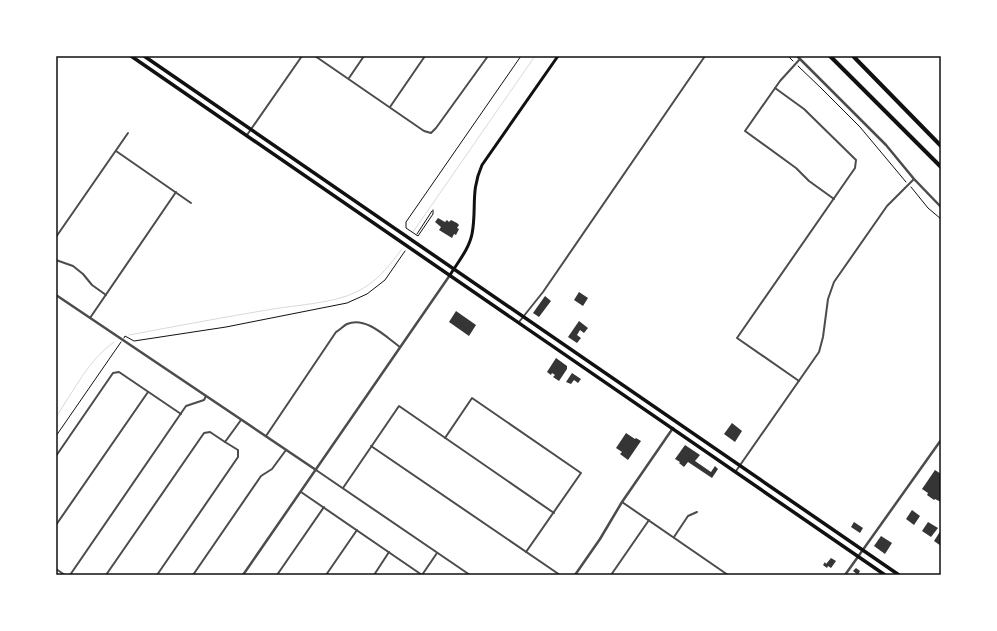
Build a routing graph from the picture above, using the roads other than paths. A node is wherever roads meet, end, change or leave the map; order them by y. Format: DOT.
graph roads {
  1 [pos="131,56"];
  2 [pos="144,56"];
  3 [pos="302,56"];
  4 [pos="315,56"];
  5 [pos="364,56"];
  6 [pos="425,56"];
  7 [pos="488,56"];
  8 [pos="558,56"];
  9 [pos="705,56"];
  10 [pos="797,56"];
  11 [pos="830,56"];
  12 [pos="853,56"];
  13 [pos="800,59"];
  14 [pos="348,78"];
  15 [pos="775,88"];
  16 [pos="390,107"];
  17 [pos="251,130"];
  18 [pos="128,134"];
  19 [pos="247,135"];
  20 [pos="941,146"];
  21 [pos="116,151"];
  22 [pos="941,167"];
  23 [pos="914,179"];
  24 [pos="176,192"];
  25 [pos="350,198"];
  26 [pos="834,199"];
  27 [pos="191,203"];
  28 [pos="346,204"];
  29 [pos="941,208"];
  30 [pos="56,237"];
  31 [pos="56,260"];
  32 [pos="452,272"];
  33 [pos="56,295"];
  34 [pos="106,295"];
  35 [pos="523,316"];
  36 [pos="90,318"];
  37 [pos="519,322"];
  38 [pos="557,340"];
  39 [pos="553,345"];
  40 [pos="400,347"];
  41 [pos="799,381"];
  42 [pos="148,392"];
  43 [pos="206,396"];
  44 [pos="181,414"];
  45 [pos="241,419"];
  46 [pos="677,422"];
  47 [pos="673,428"];
  48 [pos="266,436"];
  49 [pos="445,438"];
  50 [pos="941,440"];
  51 [pos="225,442"];
  52 [pos="372,446"];
  53 [pos="286,450"];
  54 [pos="56,456"];
  55 [pos="740,466"];
  56 [pos="316,470"];
  57 [pos="736,471"];
  58 [pos="342,488"];
  59 [pos="301,491"];
  60 [pos="622,502"];
  61 [pos="324,507"];
  62 [pos="697,512"];
  63 [pos="554,513"];
  64 [pos="649,520"];
  65 [pos="56,525"];
  66 [pos="357,530"];
  67 [pos="674,538"];
  68 [pos="389,552"];
  69 [pos="526,552"];
  70 [pos="437,553"];
  71 [pos="860,553"];
  72 [pos="56,569"];
  73 [pos="465,574"];
  74 [pos="65,575"];
  75 [pos="70,575"];
  76 [pos="106,575"];
  77 [pos="157,575"];
  78 [pos="193,575"];
  79 [pos="243,575"];
  80 [pos="277,575"];
  81 [pos="326,575"];
  82 [pos="374,575"];
  83 [pos="422,575"];
  84 [pos="470,575"];
  85 [pos="560,575"];
  86 [pos="575,575"];
  87 [pos="611,575"];
  88 [pos="728,575"];
  89 [pos="845,575"];
  90 [pos="886,575"];
  91 [pos="899,575"];
  1 -- 19 [label="main road"];
  2 -- 17 [label="main road"];
  3 -- 17 [label="street"];
  4 -- 14 [label="street"];
  5 -- 14 [label="street"];
  6 -- 16 [label="street"];
  7 -- 16 [label="street"];
  8 -- 32 [label="main road"];
  9 -- 35 [label="street"];
  10 -- 13 [label="street"];
  11 -- 22 [label="highway"];
  12 -- 20 [label="highway"];
  13 -- 15 [label="street"];
  13 -- 23 [label="street"];
  14 -- 16 [label="street"];
  15 -- 26 [label="street"];
  15 -- 26 [label="street"];
  17 -- 19 [label="street"];
  17 -- 25 [label="main road"];
  18 -- 21 [label="street"];
  19 -- 28 [label="main road"];
  21 -- 24 [label="street"];
  21 -- 30 [label="street"];
  23 -- 29 [label="street"];
  23 -- 41 [label="street"];
  24 -- 27 [label="street"];
  24 -- 34 [label="street"];
  25 -- 28 [label="main road"];
  25 -- 32 [label="main road"];
  26 -- 41 [label="street"];
  28 -- 32 [label="main road"];
  31 -- 34 [label="street"];
  32 -- 35 [label="main road"];
  32 -- 37 [label="main road"];
  32 -- 40 [label="street"];
  33 -- 36 [label="street"];
  34 -- 36 [label="street"];
  35 -- 37 [label="street"];
  35 -- 38 [label="main road"];
  36 -- 43 [label="street"];
  37 -- 39 [label="main road"];
  38 -- 39 [label="main road"];
  38 -- 46 [label="main road"];
  39 -- 47 [label="main road"];
  40 -- 48 [label="street"];
  40 -- 56 [label="street"];
  41 -- 55 [label="street"];
  42 -- 44 [label="street"];
  42 -- 54 [label="street"];
  42 -- 65 [label="street"];
  43 -- 44 [label="street"];
  43 -- 45 [label="street"];
  44 -- 75 [label="street"];
  45 -- 48 [label="street"];
  45 -- 51 [label="street"];
  46 -- 47 [label="main road"];
  46 -- 55 [label="main road"];
  47 -- 57 [label="main road"];
  47 -- 60 [label="street"];
  48 -- 53 [label="street"];
  49 -- 52 [label="street"];
  49 -- 63 [label="street"];
  49 -- 63 [label="street"];
  50 -- 71 [label="street"];
  51 -- 76 [label="street"];
  51 -- 77 [label="street"];
  52 -- 58 [label="street"];
  52 -- 69 [label="street"];
  53 -- 56 [label="street"];
  53 -- 78 [label="street"];
  55 -- 57 [label="street"];
  55 -- 71 [label="main road"];
  56 -- 58 [label="street"];
  56 -- 59 [label="street"];
  57 -- 71 [label="main road"];
  58 -- 70 [label="street"];
  59 -- 61 [label="street"];
  59 -- 79 [label="street"];
  60 -- 64 [label="street"];
  60 -- 86 [label="street"];
  61 -- 66 [label="street"];
  61 -- 80 [label="street"];
  62 -- 67 [label="street"];
  63 -- 69 [label="street"];
  64 -- 67 [label="street"];
  64 -- 87 [label="street"];
  66 -- 68 [label="street"];
  66 -- 81 [label="street"];
  67 -- 88 [label="street"];
  68 -- 82 [label="street"];
  68 -- 83 [label="street"];
  69 -- 85 [label="street"];
  70 -- 73 [label="street"];
  70 -- 83 [label="street"];
  71 -- 89 [label="street"];
  71 -- 90 [label="main road"];
  71 -- 91 [label="main road"];
  72 -- 74 [label="street"];
  73 -- 84 [label="street"];
}
